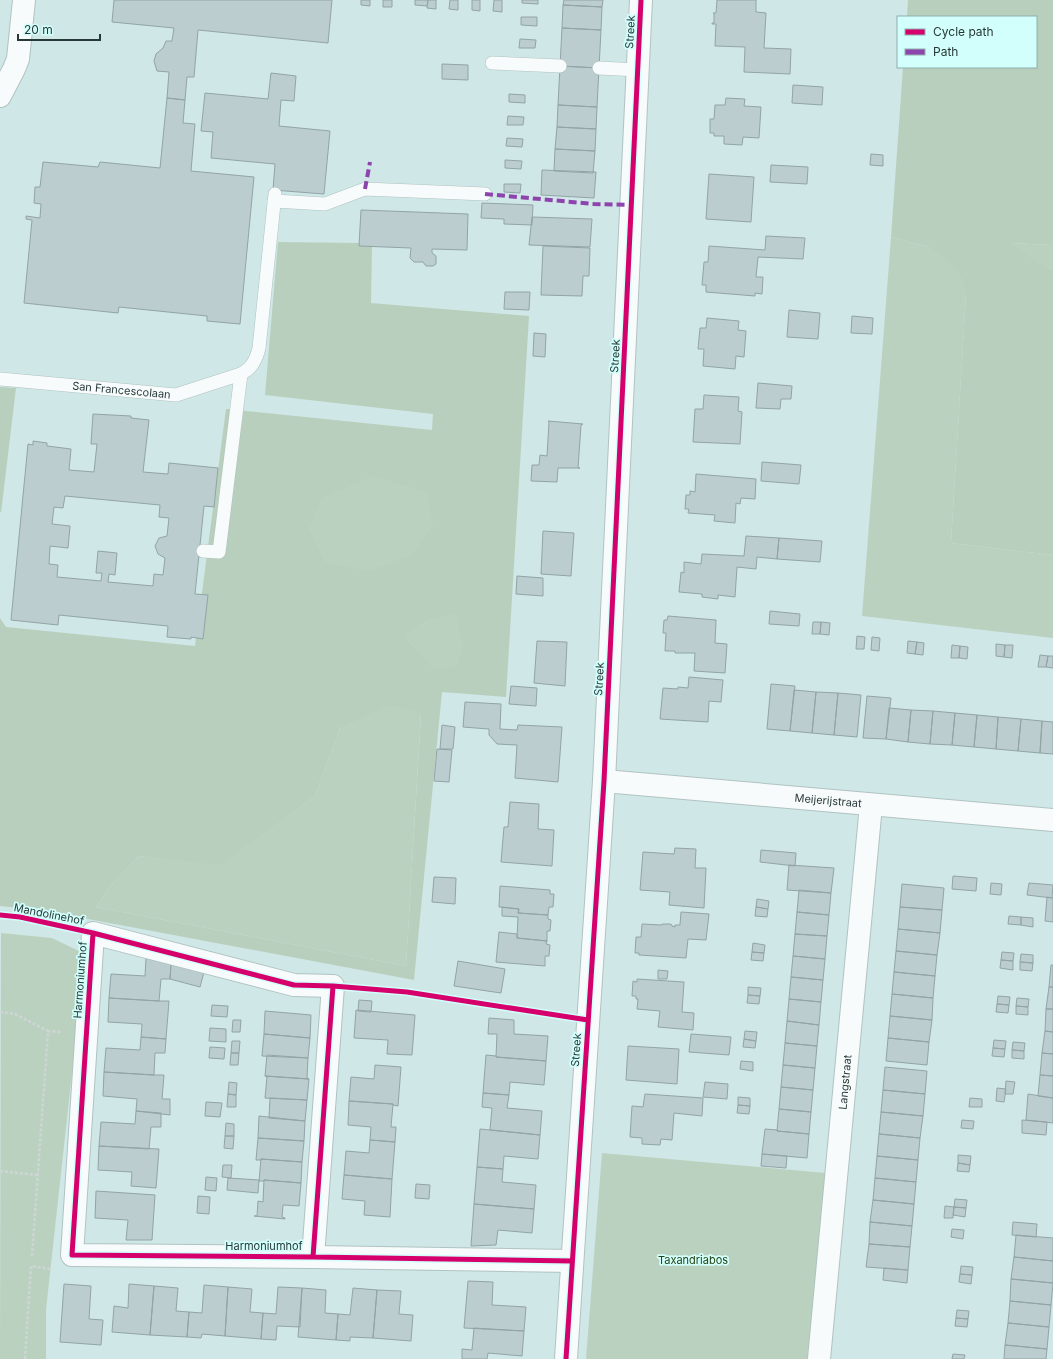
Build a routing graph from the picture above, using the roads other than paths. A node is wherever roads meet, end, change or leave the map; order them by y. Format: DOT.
graph roads {
  1 [pos="24,0"];
  2 [pos="641,0"];
  3 [pos="492,63"];
  4 [pos="560,66"];
  5 [pos="599,68"];
  6 [pos="638,70"];
  7 [pos="0,96"];
  8 [pos="485,194"];
  9 [pos="241,374"];
  10 [pos="0,379"];
  11 [pos="203,551"];
  12 [pos="604,782"];
  13 [pos="871,805"];
  14 [pos="1053,820"];
  15 [pos="314,1257"];
  16 [pos="572,1261"];
  17 [pos="566,1359"];
  18 [pos="818,1359"];
  1 -- 7 [label="street"];
  2 -- 6 [label="street, Streek"];
  3 -- 4 [label="lane"];
  5 -- 6 [label="lane"];
  6 -- 12 [label="street, Streek"];
  8 -- 9 [label="lane, San Francescolaan"];
  9 -- 10 [label="lane, San Francescolaan"];
  9 -- 11 [label="lane"];
  12 -- 13 [label="street, Meijerijstraat"];
  12 -- 16 [label="street, Streek"];
  13 -- 14 [label="street, Meijerijstraat"];
  13 -- 18 [label="street, Langstraat"];
  15 -- 15 [label="street, Harmoniumhof"];
  15 -- 16 [label="street, Harmoniumhof"];
  16 -- 17 [label="street, Streek"];
}
